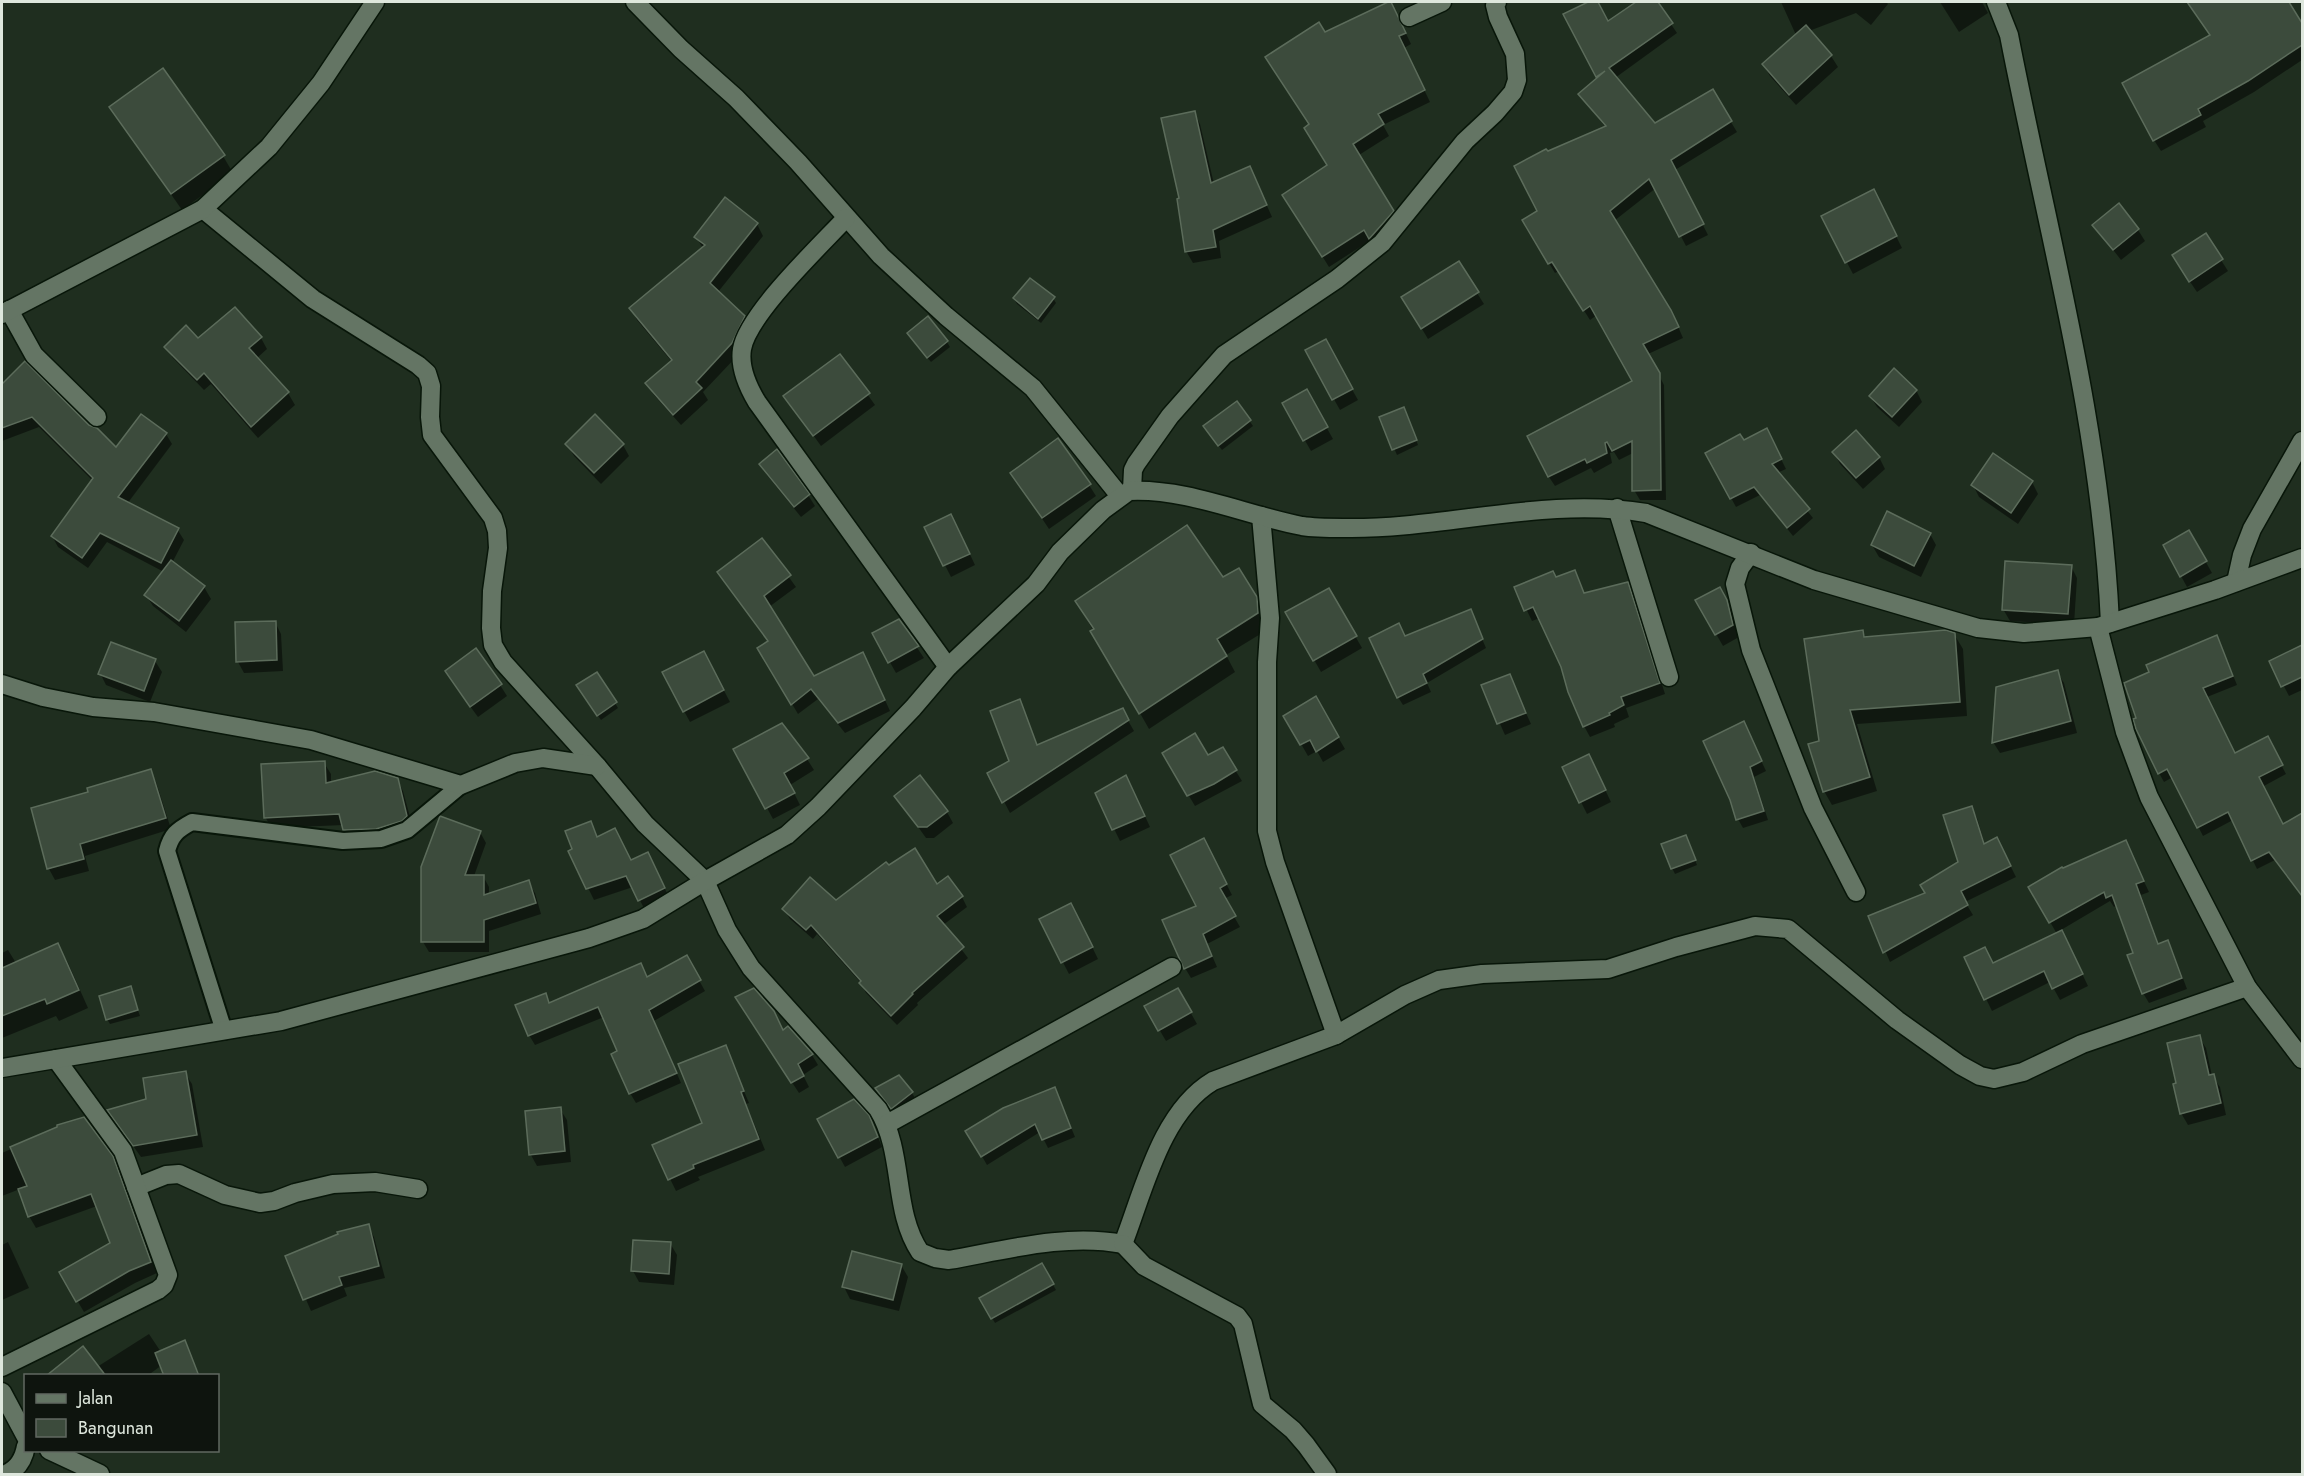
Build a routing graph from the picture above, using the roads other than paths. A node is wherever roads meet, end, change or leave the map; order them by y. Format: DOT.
graph roads {
  1 [pos="375,2"];
  2 [pos="635,2"];
  3 [pos="1442,2"];
  4 [pos="1497,2"];
  5 [pos="1996,2"];
  6 [pos="1409,17"];
  7 [pos="203,209"];
  8 [pos="846,218"];
  9 [pos="5,312"];
  10 [pos="97,417"];
  11 [pos="2302,441"];
  12 [pos="1126,493"];
  13 [pos="1617,508"];
  14 [pos="1261,516"];
  15 [pos="1751,553"];
  16 [pos="2302,558"];
  17 [pos="2236,582"];
  18 [pos="2104,625"];
  19 [pos="948,668"];
  20 [pos="1669,677"];
  21 [pos="2,684"];
  22 [pos="597,766"];
  23 [pos="461,785"];
  24 [pos="705,881"];
  25 [pos="1856,892"];
  26 [pos="1172,967"];
  27 [pos="2247,987"];
  28 [pos="224,1031"];
  29 [pos="1336,1035"];
  30 [pos="57,1059"];
  31 [pos="2302,1059"];
  32 [pos="2,1068"];
  33 [pos="887,1124"];
  34 [pos="136,1187"];
  35 [pos="418,1189"];
  36 [pos="1123,1244"];
  37 [pos="2,1367"];
  38 [pos="2,1392"];
  39 [pos="24,1433"];
  40 [pos="25,1452"];
  41 [pos="53,1452"];
  42 [pos="6,1474"];
  43 [pos="100,1474"];
  44 [pos="1327,1474"];
  1 -- 7 [label="street"];
  2 -- 8 [label="street"];
  3 -- 6 [label="street"];
  4 -- 12 [label="street"];
  5 -- 18 [label="street"];
  7 -- 9 [label="street"];
  7 -- 22 [label="street"];
  8 -- 12 [label="street"];
  8 -- 19 [label="street"];
  9 -- 10 [label="street"];
  11 -- 17 [label="street"];
  12 -- 14 [label="street"];
  12 -- 19 [label="street"];
  13 -- 14 [label="street"];
  13 -- 15 [label="street"];
  13 -- 20 [label="street"];
  14 -- 29 [label="street"];
  15 -- 18 [label="street"];
  15 -- 25 [label="street"];
  16 -- 17 [label="street"];
  17 -- 18 [label="street"];
  18 -- 27 [label="street"];
  19 -- 24 [label="street"];
  21 -- 23 [label="street"];
  22 -- 23 [label="street"];
  22 -- 24 [label="street"];
  23 -- 28 [label="lane"];
  24 -- 28 [label="street"];
  24 -- 33 [label="street"];
  26 -- 33 [label="street"];
  27 -- 29 [label="street"];
  27 -- 31 [label="street"];
  28 -- 30 [label="street"];
  29 -- 36 [label="street"];
  30 -- 32 [label="street"];
  30 -- 34 [label="street"];
  33 -- 36 [label="street"];
  34 -- 35 [label="street"];
  34 -- 37 [label="street"];
  36 -- 44 [label="street"];
  38 -- 39 [label="street"];
  40 -- 42 [label="street"];
  41 -- 43 [label="street"];
}
